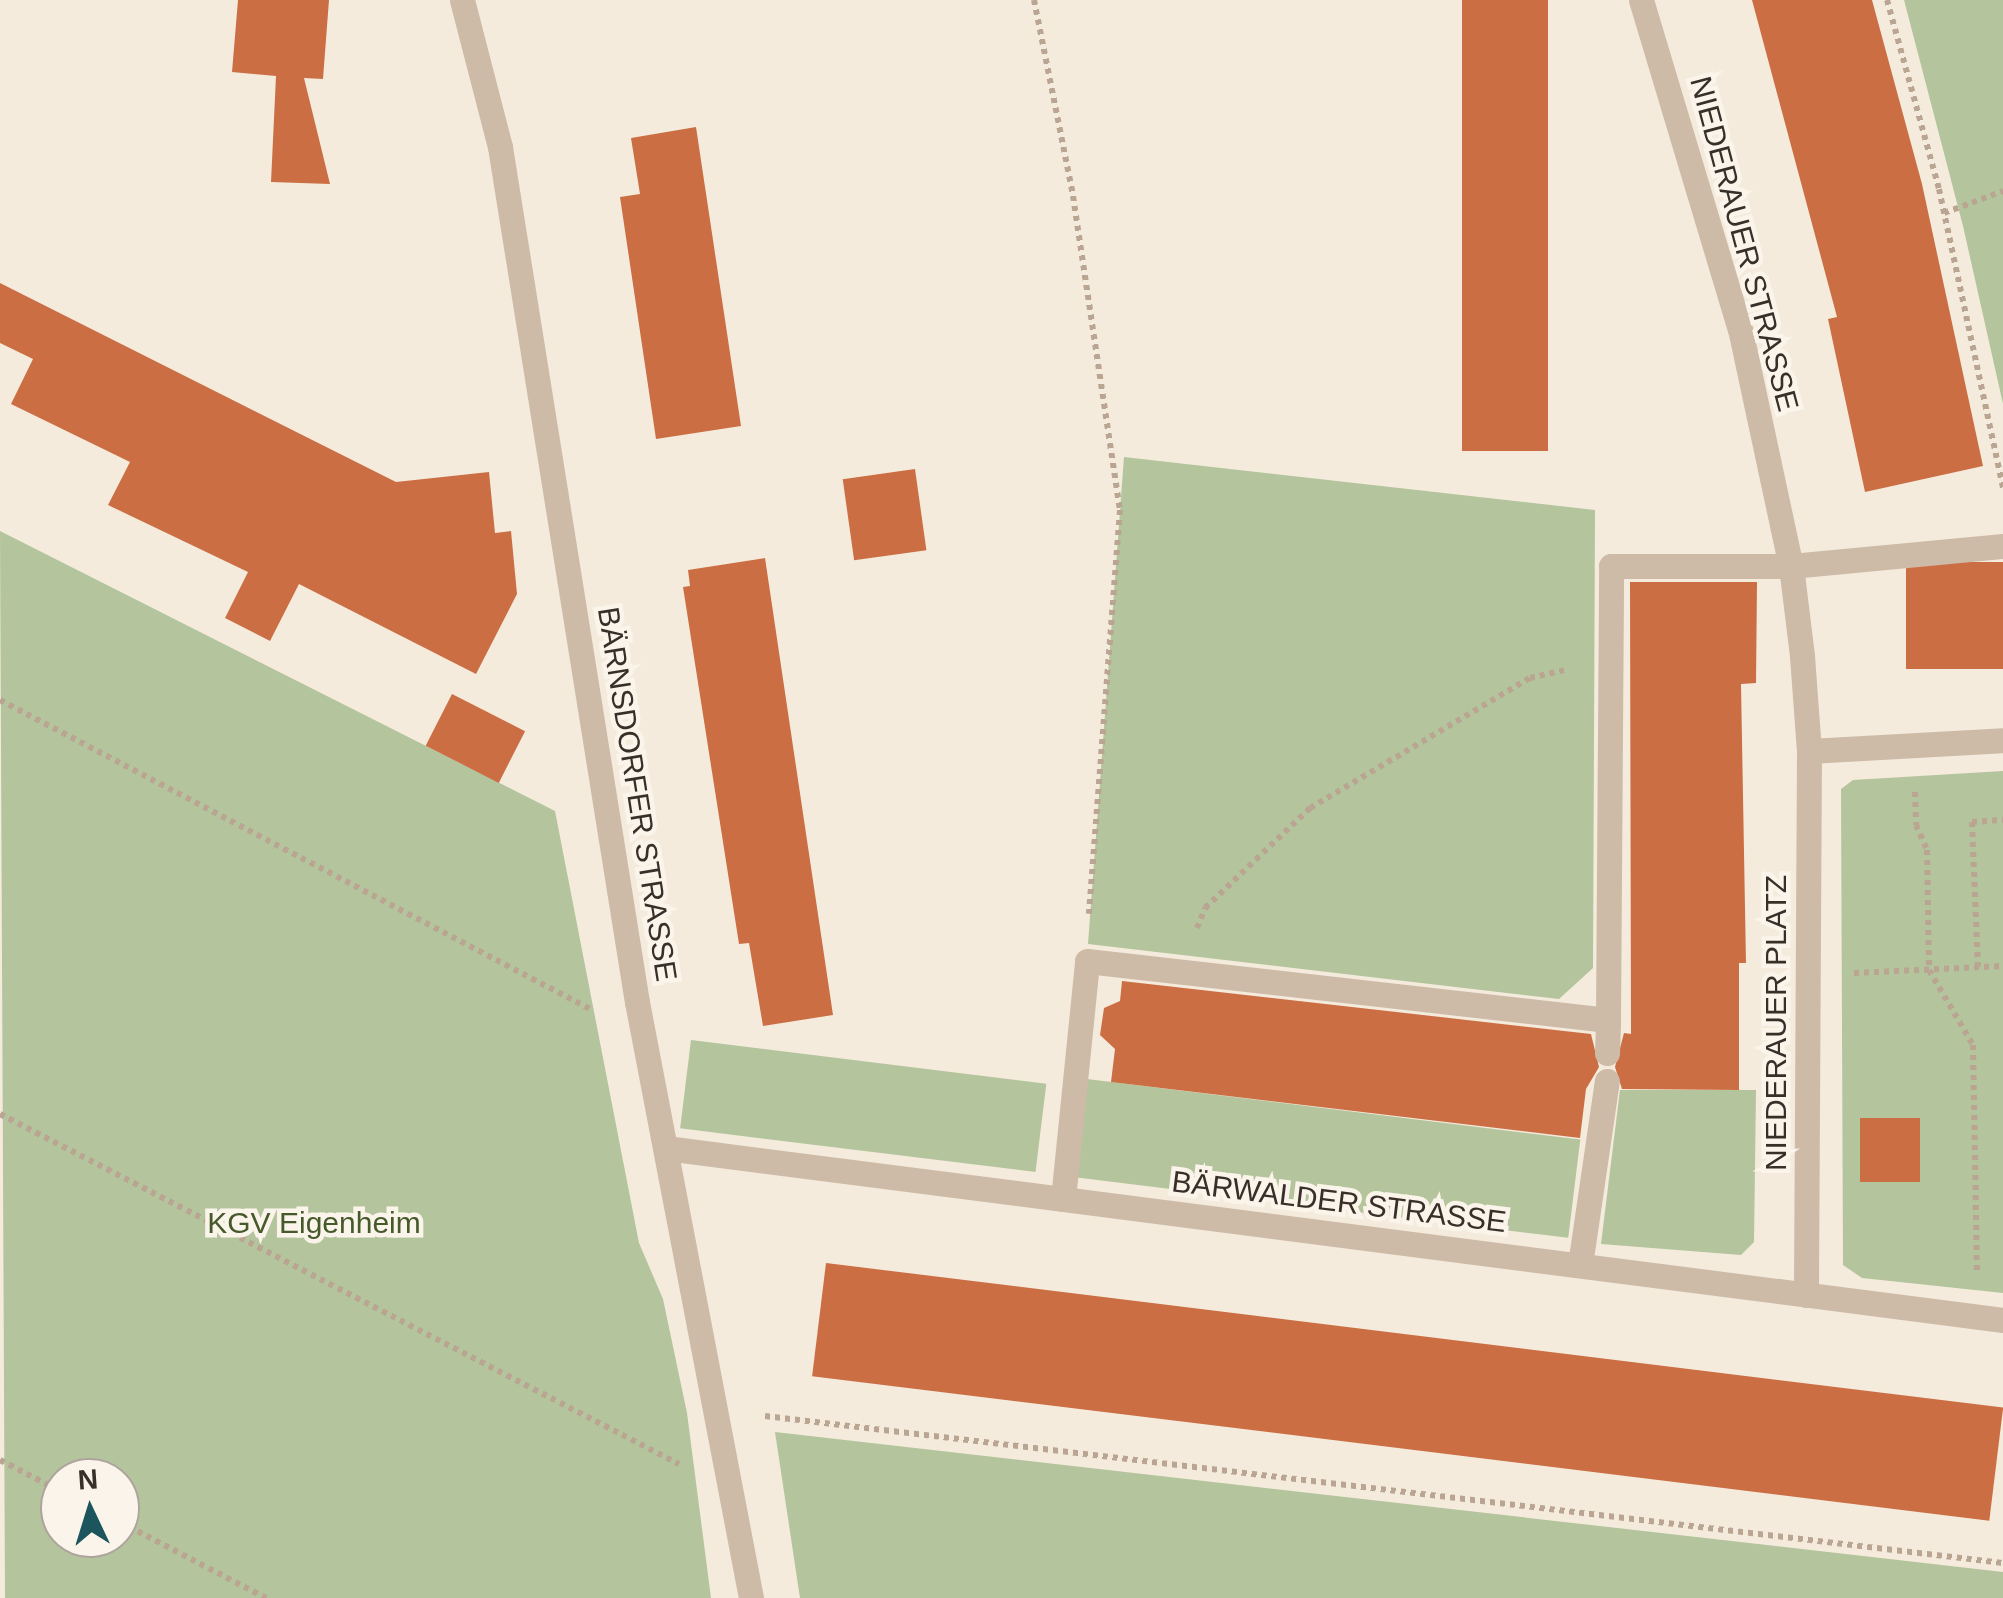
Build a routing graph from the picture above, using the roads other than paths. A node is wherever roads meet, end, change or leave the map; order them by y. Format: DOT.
graph roads {
  1 [pos="462,0"];
  2 [pos="1641,0"];
  3 [pos="2003,546"];
  4 [pos="1790,566"];
  5 [pos="2003,740"];
  6 [pos="1809,751"];
  7 [pos="1608,1020"];
  8 [pos="1606,1053"];
  9 [pos="1606,1081"];
  10 [pos="666,1148"];
  11 [pos="1063,1200"];
  12 [pos="1580,1266"];
  13 [pos="1806,1295"];
  14 [pos="1990,1318"];
  15 [pos="751,1598"];
  1 -- 10 [label="street, BÄRNSDORFER STRASSE"];
  2 -- 4 [label="street, NIEDERAUER STRASSE"];
  3 -- 4 [label="street"];
  4 -- 6 [label="street, NIEDERAUER PLATZ"];
  4 -- 7 [label="street"];
  5 -- 6 [label="street"];
  6 -- 13 [label="street, NIEDERAUER PLATZ"];
  7 -- 8 [label="street"];
  7 -- 11 [label="street"];
  9 -- 12 [label="street"];
  10 -- 11 [label="street, BÄRWALDER STRASSE"];
  10 -- 15 [label="street, BÄRNSDORFER STRASSE"];
  11 -- 12 [label="street, BÄRWALDER STRASSE"];
  12 -- 13 [label="street, BÄRWALDER STRASSE"];
  13 -- 14 [label="street, BÄRWALDER STRASSE"];
}
